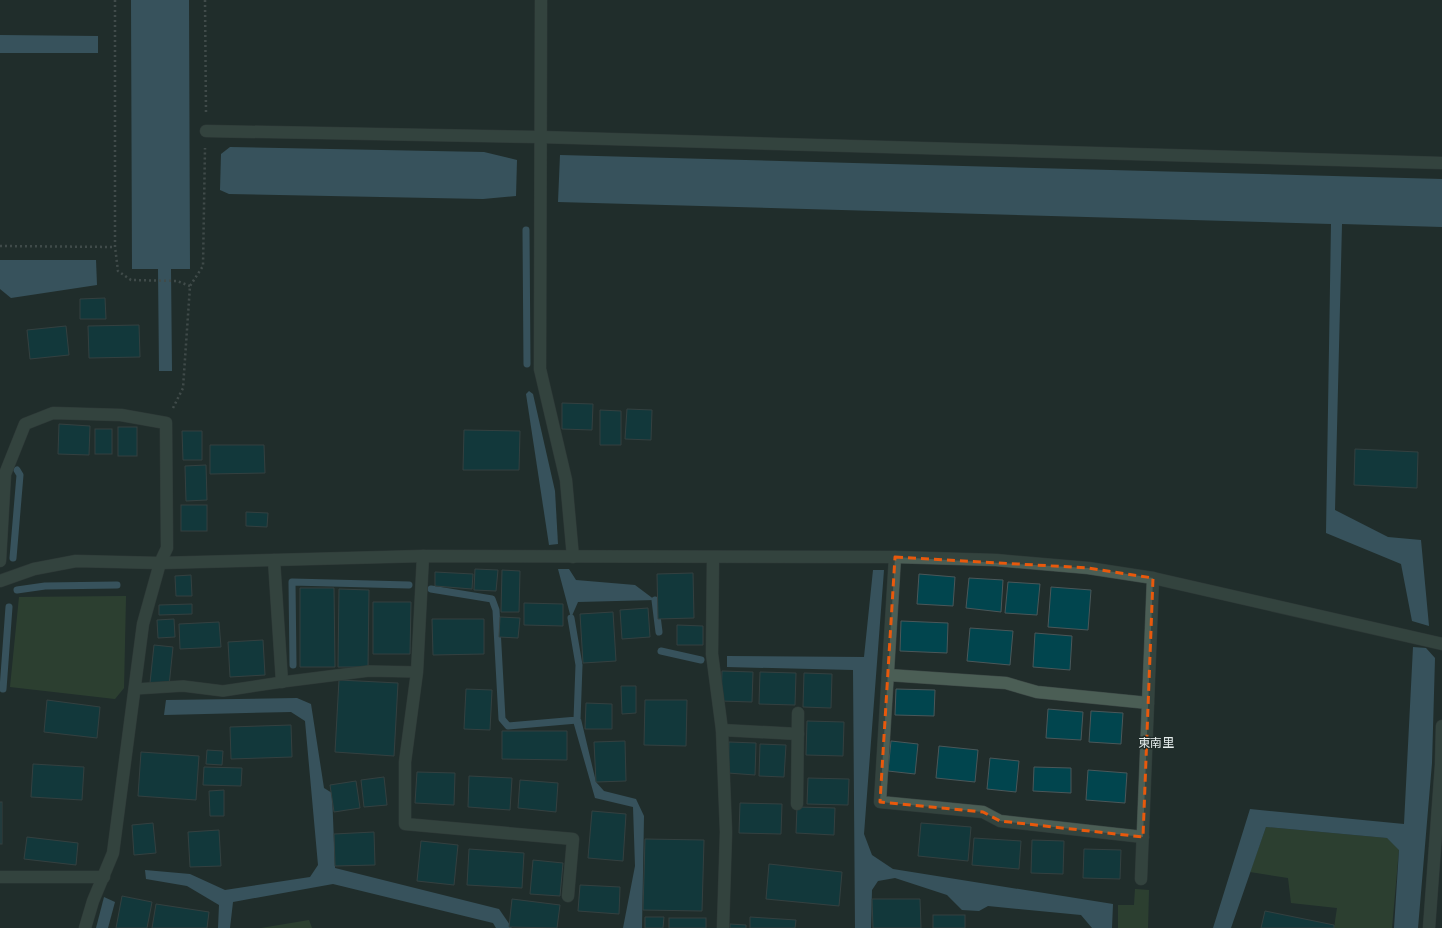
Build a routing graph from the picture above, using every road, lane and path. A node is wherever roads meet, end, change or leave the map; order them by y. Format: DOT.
graph roads {
  1 [pos="114,0"];
  2 [pos="205,0"];
  3 [pos="541,0"];
  4 [pos="206,131"];
  5 [pos="540,137"];
  6 [pos="1442,163"];
  7 [pos="0,246"];
  8 [pos="114,246"];
  9 [pos="190,286"];
  10 [pos="166,423"];
  11 [pos="423,556"];
  12 [pos="573,557"];
  13 [pos="713,557"];
  14 [pos="895,557"];
  15 [pos="274,560"];
  16 [pos="0,561"];
  17 [pos="160,563"];
  18 [pos="1153,578"];
  19 [pos="0,582"];
  20 [pos="1442,644"];
  21 [pos="417,672"];
  22 [pos="888,675"];
  23 [pos="282,682"];
  24 [pos="134,689"];
  25 [pos="1148,703"];
  26 [pos="798,713"];
  27 [pos="1442,726"];
  28 [pos="722,730"];
  29 [pos="798,734"];
  30 [pos="797,804"];
  31 [pos="1143,837"];
  32 [pos="0,877"];
  33 [pos="104,877"];
  34 [pos="1141,879"];
  35 [pos="568,896"];
  36 [pos="85,928"];
  37 [pos="723,928"];
  38 [pos="1429,928"];
  1 -- 8 [label="path"];
  2 -- 4 [label="path"];
  3 -- 5 [label="street"];
  4 -- 5 [label="street"];
  4 -- 9 [label="path"];
  5 -- 6 [label="street"];
  5 -- 12 [label="street"];
  7 -- 8 [label="path"];
  8 -- 9 [label="path"];
  9 -- 10 [label="path"];
  10 -- 16 [label="street"];
  10 -- 17 [label="street"];
  11 -- 12 [label="street"];
  11 -- 15 [label="street"];
  11 -- 21 [label="street"];
  12 -- 13 [label="street"];
  13 -- 14 [label="street"];
  13 -- 28 [label="street"];
  14 -- 18 [label="street"];
  14 -- 22 [label="street"];
  15 -- 17 [label="street"];
  15 -- 23 [label="street"];
  17 -- 19 [label="street"];
  17 -- 24 [label="street"];
  18 -- 20 [label="street"];
  18 -- 25 [label="street"];
  21 -- 23 [label="lane"];
  21 -- 35 [label="street"];
  22 -- 25 [label="street"];
  22 -- 31 [label="street"];
  23 -- 24 [label="lane"];
  24 -- 33 [label="street"];
  25 -- 31 [label="street"];
  26 -- 29 [label="street"];
  27 -- 38 [label="street"];
  28 -- 29 [label="street"];
  28 -- 37 [label="street"];
  29 -- 30 [label="street"];
  31 -- 34 [label="street"];
  32 -- 33 [label="street"];
  33 -- 36 [label="street"];
}
